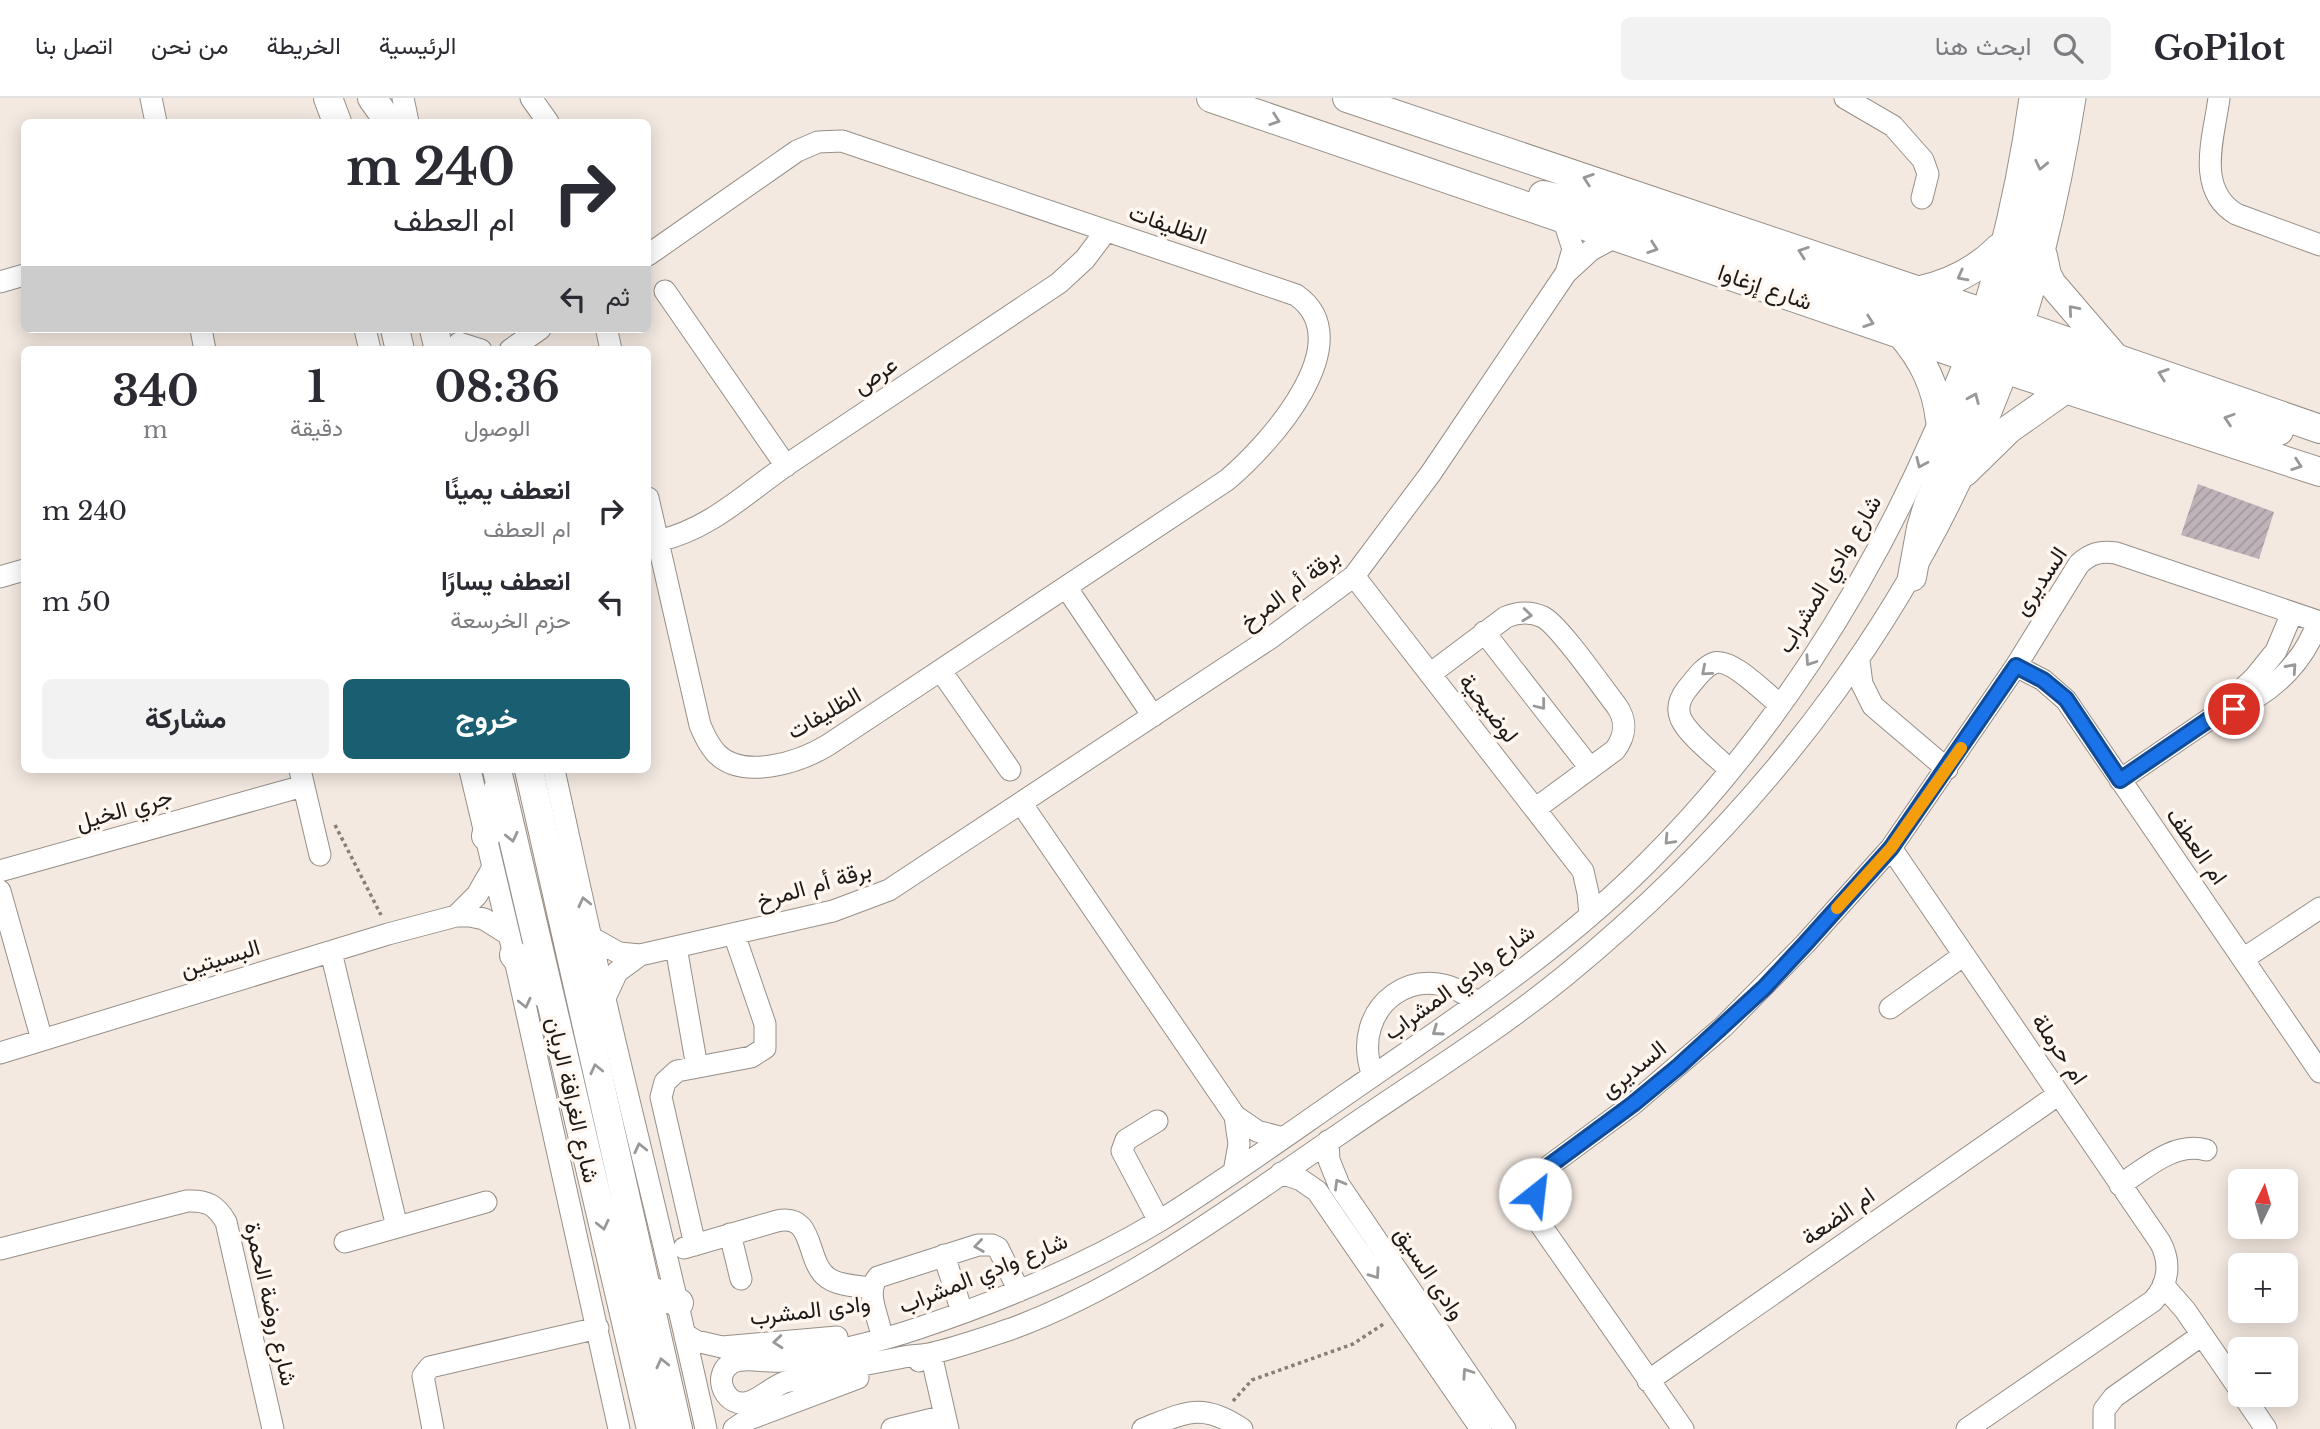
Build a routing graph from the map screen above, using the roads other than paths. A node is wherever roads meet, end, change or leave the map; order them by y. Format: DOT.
graph roads {
  1 [pos="151,98"];
  2 [pos="372,98"];
  3 [pos="384,98"];
  4 [pos="402,98"];
  5 [pos="531,98"];
  6 [pos="1211,98"];
  7 [pos="1347,98"];
  8 [pos="1845,98"];
  9 [pos="2030,98"];
  10 [pos="2053,98"];
  11 [pos="2076,98"];
  12 [pos="2219,98"];
  13 [pos="155,119"];
  14 [pos="388,119"];
  15 [pos="389,119"];
  16 [pos="407,119"];
  17 [pos="546,119"];
  18 [pos="1467,185"];
  19 [pos="1922,198"];
  20 [pos="1563,218"];
  21 [pos="1106,231"];
  22 [pos="1617,236"];
  23 [pos="2320,246"];
  24 [pos="1999,248"];
  25 [pos="651,253"];
  26 [pos="2043,256"];
  27 [pos="1566,273"];
  28 [pos="21,276"];
  29 [pos="0,282"];
  30 [pos="665,291"];
  31 [pos="1917,291"];
  32 [pos="534,333"];
  33 [pos="1900,333"];
  34 [pos="1995,341"];
  35 [pos="516,346"];
  36 [pos="2115,358"];
  37 [pos="2067,388"];
  38 [pos="1940,420"];
  39 [pos="2320,432"];
  40 [pos="786,466"];
  41 [pos="1965,472"];
  42 [pos="2320,472"];
  43 [pos="651,511"];
  44 [pos="658,541"];
  45 [pos="21,571"];
  46 [pos="1354,576"];
  47 [pos="0,577"];
  48 [pos="1912,577"];
  49 [pos="1066,587"];
  50 [pos="2292,613"];
  51 [pos="2319,622"];
  52 [pos="1484,632"];
  53 [pos="1859,661"];
  54 [pos="2016,666"];
  55 [pos="941,671"];
  56 [pos="1430,674"];
  57 [pos="1780,705"];
  58 [pos="1873,706"];
  59 [pos="1823,709"];
  60 [pos="1153,716"];
  61 [pos="2214,716"];
  62 [pos="1590,768"];
  63 [pos="1947,769"];
  64 [pos="1010,770"];
  65 [pos="1730,770"];
  66 [pos="471,773"];
  67 [pos="530,773"];
  68 [pos="555,773"];
  69 [pos="498,776"];
  70 [pos="301,778"];
  71 [pos="2120,780"];
  72 [pos="1021,803"];
  73 [pos="1535,810"];
  74 [pos="486,836"];
  75 [pos="1891,848"];
  76 [pos="320,855"];
  77 [pos="492,869"];
  78 [pos="1583,871"];
  79 [pos="0,872"];
  80 [pos="1625,884"];
  81 [pos="0,891"];
  82 [pos="2320,908"];
  83 [pos="1590,915"];
  84 [pos="456,916"];
  85 [pos="734,934"];
  86 [pos="592,938"];
  87 [pos="511,945"];
  88 [pos="676,947"];
  89 [pos="331,952"];
  90 [pos="640,955"];
  91 [pos="1965,955"];
  92 [pos="2243,959"];
  93 [pos="605,998"];
  94 [pos="550,1000"];
  95 [pos="1477,1003"];
  96 [pos="1890,1008"];
  97 [pos="43,1040"];
  98 [pos="0,1053"];
  99 [pos="697,1067"];
  100 [pos="2320,1072"];
  101 [pos="1373,1076"];
  102 [pos="2059,1094"];
  103 [pos="1235,1116"];
  104 [pos="1157,1121"];
  105 [pos="1283,1138"];
  106 [pos="1328,1141"];
  107 [pos="2206,1150"];
  108 [pos="1234,1172"];
  109 [pos="1281,1173"];
  110 [pos="2120,1185"];
  111 [pos="486,1202"];
  112 [pos="1159,1221"];
  113 [pos="397,1227"];
  114 [pos="730,1234"];
  115 [pos="345,1242"];
  116 [pos="695,1245"];
  117 [pos="0,1249"];
  118 [pos="665,1253"];
  119 [pos="944,1255"];
  120 [pos="741,1279"];
  121 [pos="2163,1285"];
  122 [pos="645,1288"];
  123 [pos="872,1288"];
  124 [pos="1018,1291"];
  125 [pos="679,1303"];
  126 [pos="962,1312"];
  127 [pos="942,1320"];
  128 [pos="598,1328"];
  129 [pos="880,1328"];
  130 [pos="686,1335"];
  131 [pos="2203,1335"];
  132 [pos="931,1354"];
  133 [pos="2228,1372"];
  134 [pos="1648,1381"];
  135 [pos="2251,1407"];
  136 [pos="946,1423"];
  137 [pos="1233,1423"];
  138 [pos="273,1429"];
  139 [pos="433,1429"];
  140 [pos="619,1429"];
  141 [pos="651,1429"];
  142 [pos="678,1429"];
  143 [pos="706,1429"];
  144 [pos="734,1429"];
  145 [pos="892,1429"];
  146 [pos="1143,1429"];
  147 [pos="1481,1429"];
  148 [pos="1505,1429"];
  149 [pos="1683,1429"];
  150 [pos="1967,1429"];
  151 [pos="2105,1429"];
  152 [pos="2266,1429"];
  1 -- 13 [label="street"];
  2 -- 14 [label="main road"];
  3 -- 15 [label="main road"];
  4 -- 16 [label="street"];
  5 -- 17 [label="street"];
  6 -- 18 [label="main road, شارع إزغاوا, one-way"];
  31 -- 7 [label="main road, شارع إزغاوا, one-way"];
  8 -- 19 [label="street"];
  9 -- 24 [label="street, شارع وادي المشراب"];
  10 -- 34 [label="main road, one-way"];
  11 -- 26 [label="street, شارع وادي المشراب"];
  12 -- 23 [label="street"];
  18 -- 20 [label="main road, شارع إزغاوا"];
  18 -- 34 [label="main road"];
  20 -- 22 [label="main road, شارع إزغاوا"];
  20 -- 27 [label="street, برقة أم المرخ"];
  21 -- 25 [label="street, الظليفات"];
  21 -- 40 [label="street, عرص"];
  21 -- 49 [label="street, الظليفات"];
  22 -- 27 [label="street, برقة أم المرخ"];
  22 -- 33 [label="main road, شارع إزغاوا, one-way"];
  24 -- 31 [label="main road, one-way"];
  24 -- 34 [label="street, شارع وادي المشراب"];
  26 -- 34 [label="street, شارع وادي المشراب"];
  36 -- 26 [label="main road, one-way"];
  27 -- 46 [label="street, برقة أم المرخ"];
  28 -- 29 [label="street"];
  30 -- 40 [label="street"];
  31 -- 34 [label="main road, شارع إزغاوا"];
  32 -- 35 [label="street"];
  33 -- 34 [label="main road, شارع إزغاوا"];
  33 -- 38 [label="main road"];
  34 -- 36 [label="main road, شارع إزغاوا"];
  34 -- 37 [label="main road, شارع إزغاوا"];
  34 -- 38 [label="street, شارع وادي المشراب"];
  39 -- 34 [label="main road, one-way"];
  34 -- 41 [label="street, شارع وادي المشراب"];
  48 -- 34 [label="main road, one-way"];
  39 -- 36 [label="main road, شارع إزغاوا, one-way"];
  37 -- 41 [label="main road"];
  37 -- 42 [label="main road, شارع إزغاوا, one-way"];
  38 -- 57 [label="street, شارع وادي المشراب, one-way"];
  40 -- 44 [label="street, عرص"];
  41 -- 48 [label="street, شارع وادي المشراب"];
  43 -- 44 [label="street, الظليفات"];
  44 -- 55 [label="street, الظليفات"];
  45 -- 47 [label="street"];
  46 -- 56 [label="street, لوضيحية"];
  46 -- 60 [label="street, برقة أم المرخ"];
  48 -- 53 [label="street, شارع وادي المشراب"];
  49 -- 55 [label="street, الظليفات"];
  49 -- 60 [label="street"];
  50 -- 51 [label="street, السديرى"];
  50 -- 54 [label="street, السديرى"];
  50 -- 61 [label="street"];
  61 -- 51 [label="street, one-way"];
  52 -- 56 [label="street"];
  52 -- 62 [label="street, one-way"];
  52 -- 62 [label="street, one-way"];
  53 -- 58 [label="street"];
  53 -- 59 [label="street, شارع وادي المشراب"];
  54 -- 63 [label="street, السديرى"];
  54 -- 71 [label="street, ام العطف"];
  55 -- 64 [label="street"];
  56 -- 73 [label="street, لوضيحية"];
  57 -- 65 [label="street, شارع وادي المشراب"];
  57 -- 65 [label="street, one-way"];
  58 -- 59 [label="street"];
  58 -- 63 [label="street"];
  59 -- 106 [label="street, شارع وادي المشراب"];
  60 -- 72 [label="street, برقة أم المرخ"];
  61 -- 71 [label="street"];
  62 -- 73 [label="street"];
  63 -- 75 [label="street, السديرى"];
  65 -- 80 [label="street, شارع وادي المشراب, one-way"];
  66 -- 74 [label="street, شارع الغرافة الريان"];
  122 -- 67 [label="main road, شارع الغرافة الريان, one-way"];
  86 -- 68 [label="street, one-way"];
  69 -- 74 [label="main road"];
  69 -- 94 [label="main road, شارع الغرافة الريان, one-way"];
  70 -- 76 [label="street, جري الخيل"];
  70 -- 79 [label="street, جري الخيل"];
  71 -- 92 [label="street, ام العطف"];
  72 -- 85 [label="street, برقة أم المرخ"];
  72 -- 103 [label="street"];
  73 -- 78 [label="street, لوضيحية"];
  74 -- 77 [label="street, شارع الغرافة الريان"];
  75 -- 91 [label="street, ام حرملة"];
  75 -- 134 [label="street, السديرى"];
  77 -- 84 [label="street"];
  77 -- 87 [label="street, شارع الغرافة الريان"];
  78 -- 80 [label="street"];
  78 -- 83 [label="street, لوضيحية"];
  80 -- 83 [label="street, شارع وادي المشراب"];
  81 -- 97 [label="street"];
  82 -- 92 [label="street"];
  83 -- 95 [label="street, شارع وادي المشراب"];
  84 -- 87 [label="street, البسيتين"];
  84 -- 89 [label="street, البسيتين"];
  85 -- 88 [label="street, برقة أم المرخ"];
  85 -- 99 [label="street"];
  86 -- 90 [label="street, برقة أم المرخ"];
  86 -- 93 [label="street"];
  87 -- 94 [label="main road"];
  87 -- 128 [label="street, شارع الغرافة الريان, one-way"];
  88 -- 90 [label="street, برقة أم المرخ"];
  88 -- 99 [label="street"];
  89 -- 97 [label="street, البسيتين"];
  89 -- 113 [label="street"];
  90 -- 93 [label="street, برقة أم المرخ"];
  91 -- 96 [label="street"];
  91 -- 102 [label="street, ام حرملة"];
  92 -- 100 [label="street, ام العطف"];
  118 -- 93 [label="street, one-way"];
  94 -- 141 [label="main road, شارع الغرافة الريان, one-way"];
  95 -- 101 [label="street, شارع وادي المشراب, one-way"];
  95 -- 101 [label="street"];
  97 -- 98 [label="street, البسيتين"];
  99 -- 116 [label="street"];
  101 -- 105 [label="street, شارع وادي المشراب"];
  102 -- 110 [label="street, ام حرملة"];
  102 -- 134 [label="street, ام الضعة"];
  103 -- 105 [label="street"];
  103 -- 108 [label="street"];
  104 -- 112 [label="street"];
  105 -- 108 [label="street, شارع وادي المشراب"];
  106 -- 109 [label="street, شارع وادي المشراب"];
  148 -- 106 [label="street, وادى السيق, one-way"];
  107 -- 110 [label="street"];
  108 -- 112 [label="street, شارع وادي المشراب"];
  109 -- 132 [label="street, شارع وادي المشراب"];
  109 -- 147 [label="street, وادى السيق, one-way"];
  110 -- 121 [label="street, ام حرملة"];
  111 -- 113 [label="street"];
  112 -- 124 [label="street, شارع وادي المشراب"];
  113 -- 115 [label="street"];
  114 -- 116 [label="street"];
  114 -- 120 [label="street"];
  114 -- 123 [label="street"];
  116 -- 118 [label="street"];
  117 -- 138 [label="street, شارع روضة الحمرة"];
  118 -- 125 [label="street"];
  119 -- 123 [label="street"];
  124 -- 119 [label="street, one-way"];
  119 -- 126 [label="street"];
  121 -- 131 [label="street"];
  121 -- 150 [label="street"];
  122 -- 125 [label="main road"];
  142 -- 122 [label="main road, شارع الغرافة الريان, one-way"];
  123 -- 129 [label="street"];
  124 -- 126 [label="street, شارع وادي المشراب"];
  125 -- 130 [label="street"];
  126 -- 127 [label="street, شارع وادي المشراب"];
  127 -- 129 [label="street, وادى المشرب"];
  127 -- 132 [label="street, شارع وادي المشراب"];
  128 -- 139 [label="street"];
  128 -- 140 [label="street, شارع الغرافة الريان"];
  129 -- 130 [label="street, وادى المشرب, one-way"];
  130 -- 143 [label="street"];
  131 -- 133 [label="street"];
  131 -- 151 [label="street"];
  132 -- 136 [label="street"];
  132 -- 144 [label="street, شارع وادي المشراب"];
  134 -- 149 [label="street, السديرى"];
  135 -- 152 [label="street"];
  136 -- 145 [label="street"];
  137 -- 146 [label="street"];
}
